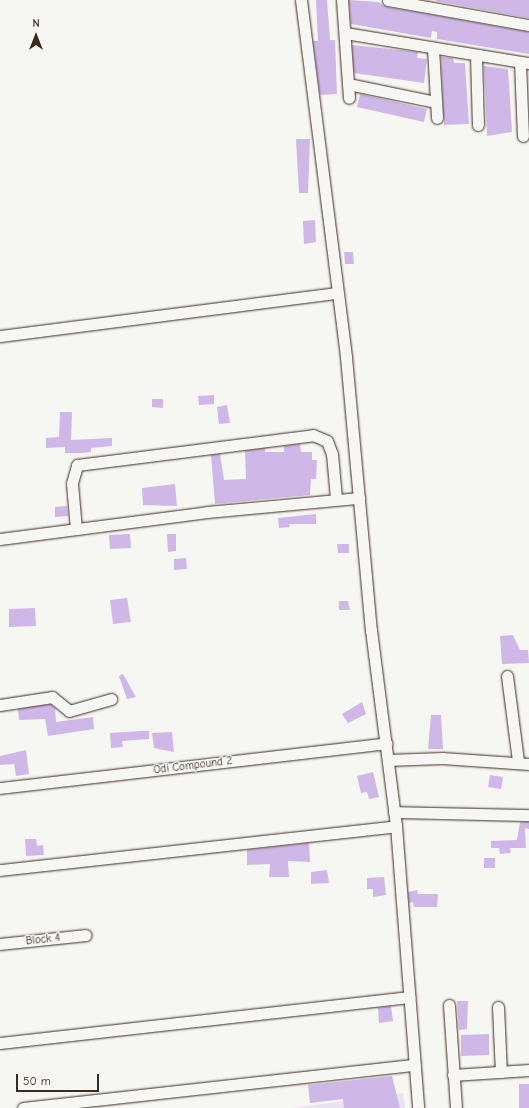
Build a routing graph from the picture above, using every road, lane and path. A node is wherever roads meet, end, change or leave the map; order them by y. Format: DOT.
graph roads {
  1 [pos="301,0"];
  2 [pos="342,0"];
  3 [pos="388,0"];
  4 [pos="529,25"];
  5 [pos="344,34"];
  6 [pos="433,48"];
  7 [pos="476,55"];
  8 [pos="525,63"];
  9 [pos="348,84"];
  10 [pos="349,98"];
  11 [pos="436,102"];
  12 [pos="437,118"];
  13 [pos="478,125"];
  14 [pos="523,136"];
  15 [pos="337,293"];
  16 [pos="0,336"];
  17 [pos="336,498"];
  18 [pos="359,498"];
  19 [pos="76,529"];
  20 [pos="0,539"];
  21 [pos="507,676"];
  22 [pos="111,699"];
  23 [pos="0,705"];
  24 [pos="386,743"];
  25 [pos="388,760"];
  26 [pos="524,762"];
  27 [pos="0,788"];
  28 [pos="394,812"];
  29 [pos="529,815"];
  30 [pos="396,826"];
  31 [pos="0,870"];
  32 [pos="86,935"];
  33 [pos="0,944"];
  34 [pos="409,997"];
  35 [pos="449,1005"];
  36 [pos="498,1007"];
  37 [pos="0,1043"];
  38 [pos="415,1066"];
  39 [pos="529,1070"];
  40 [pos="501,1072"];
  41 [pos="453,1075"];
  42 [pos="23,1108"];
  43 [pos="418,1108"];
  44 [pos="456,1108"];
  1 -- 15 [label="street"];
  2 -- 5 [label="street"];
  3 -- 4 [label="street"];
  5 -- 6 [label="street"];
  5 -- 9 [label="street"];
  6 -- 7 [label="street"];
  6 -- 11 [label="street"];
  7 -- 8 [label="street"];
  7 -- 13 [label="street"];
  8 -- 14 [label="street"];
  9 -- 10 [label="street"];
  9 -- 11 [label="street"];
  11 -- 12 [label="street"];
  15 -- 16 [label="street"];
  15 -- 18 [label="street"];
  17 -- 18 [label="street"];
  17 -- 19 [label="street"];
  17 -- 19 [label="street"];
  18 -- 24 [label="street"];
  19 -- 20 [label="street"];
  21 -- 26 [label="street"];
  22 -- 23 [label="street"];
  24 -- 25 [label="street"];
  24 -- 27 [label="street, Odi Compound 2"];
  25 -- 26 [label="street"];
  25 -- 28 [label="street"];
  28 -- 29 [label="street"];
  28 -- 30 [label="street"];
  30 -- 31 [label="street"];
  30 -- 34 [label="street"];
  32 -- 33 [label="street, Block 4"];
  34 -- 37 [label="street"];
  34 -- 38 [label="street"];
  35 -- 41 [label="street"];
  36 -- 40 [label="street"];
  38 -- 42 [label="street"];
  38 -- 43 [label="street"];
  39 -- 40 [label="street"];
  40 -- 41 [label="street"];
  41 -- 44 [label="street"];
}
